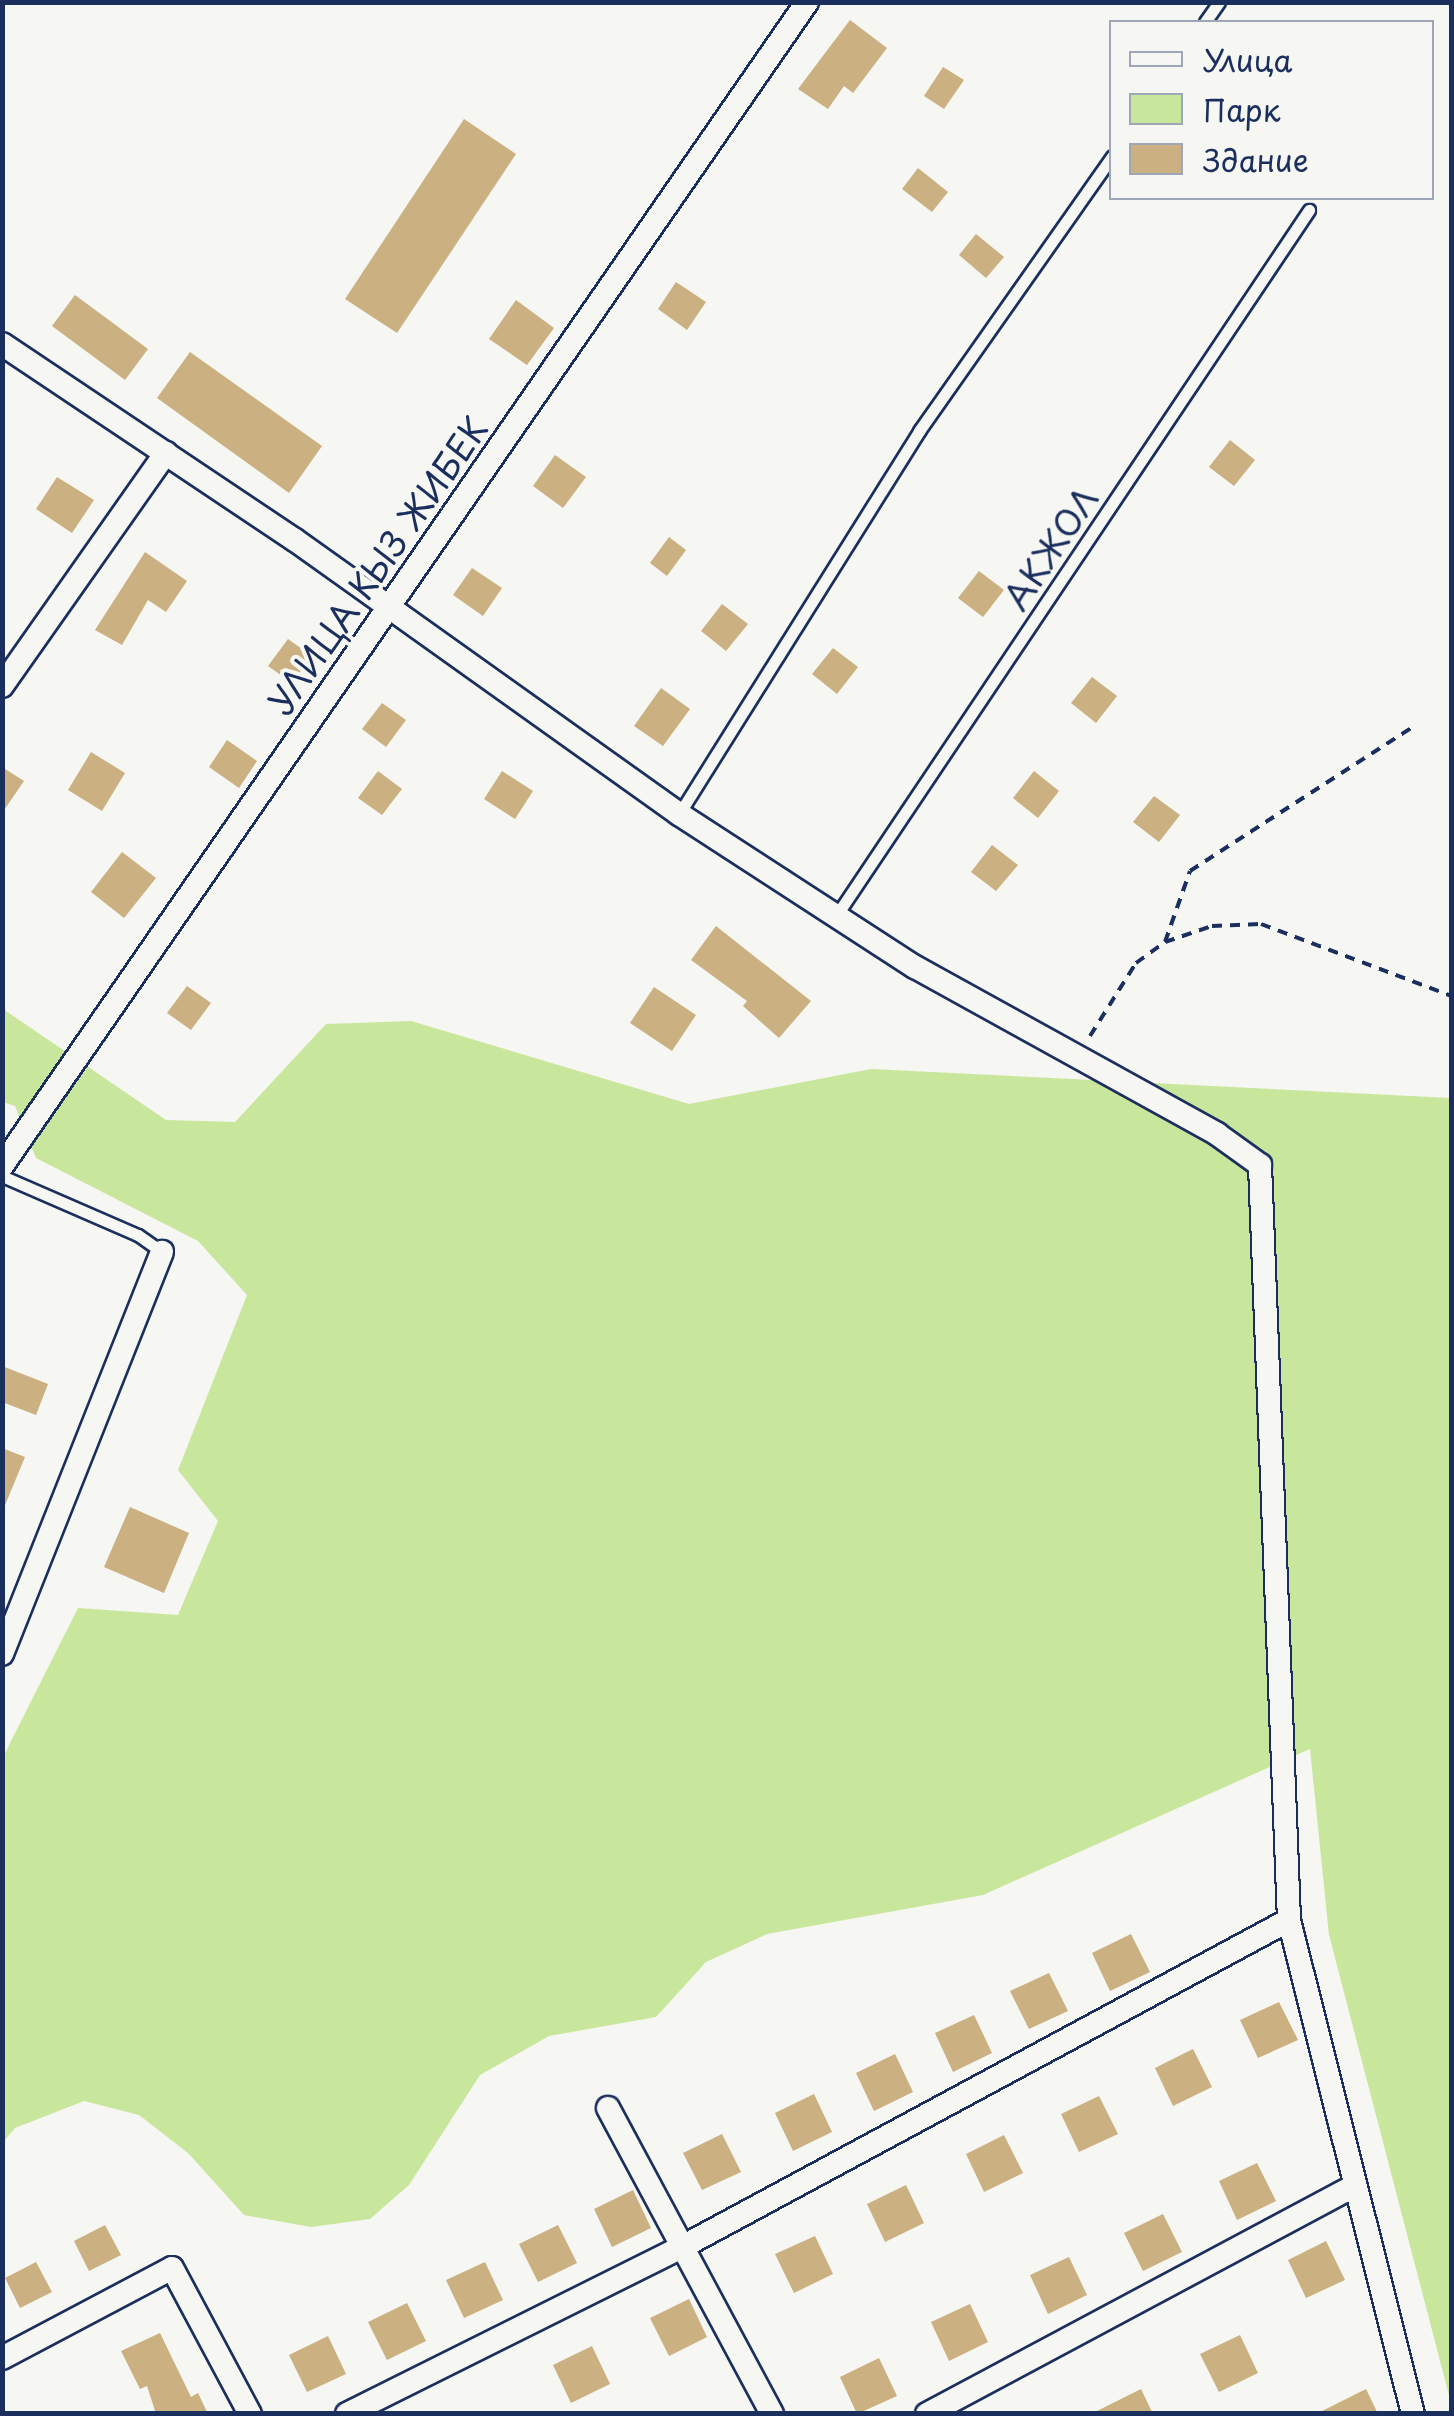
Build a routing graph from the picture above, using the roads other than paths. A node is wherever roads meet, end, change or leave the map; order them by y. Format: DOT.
graph roads {
  1 [pos="808,2"];
  2 [pos="1109,160"];
  3 [pos="1309,210"];
  4 [pos="2,344"];
  5 [pos="166,453"];
  6 [pos="390,608"];
  7 [pos="2,686"];
  8 [pos="679,814"];
  9 [pos="836,916"];
  10 [pos="2,1166"];
  11 [pos="2,1176"];
  12 [pos="162,1252"];
  13 [pos="2,1654"];
  14 [pos="1289,1920"];
  15 [pos="608,2108"];
  16 [pos="1356,2185"];
  17 [pos="682,2246"];
  18 [pos="2,2358"];
  19 [pos="250,2414"];
  20 [pos="347,2414"];
  21 [pos="772,2414"];
  22 [pos="927,2414"];
  23 [pos="1413,2414"];
  1 -- 6 [label="street, УЛИЦА КЫЗ ЖИБЕК"];
  2 -- 8 [label="lane"];
  3 -- 9 [label="lane, АКЖОЛ"];
  4 -- 5 [label="street"];
  5 -- 6 [label="street"];
  5 -- 7 [label="street"];
  6 -- 8 [label="street"];
  6 -- 10 [label="street, УЛИЦА КЫЗ ЖИБЕК"];
  8 -- 9 [label="street"];
  9 -- 14 [label="street"];
  11 -- 12 [label="lane"];
  12 -- 13 [label="street"];
  14 -- 16 [label="street"];
  14 -- 17 [label="street"];
  15 -- 17 [label="street"];
  16 -- 22 [label="street"];
  16 -- 23 [label="street"];
  17 -- 20 [label="street"];
  17 -- 21 [label="street"];
  18 -- 19 [label="street"];
}
